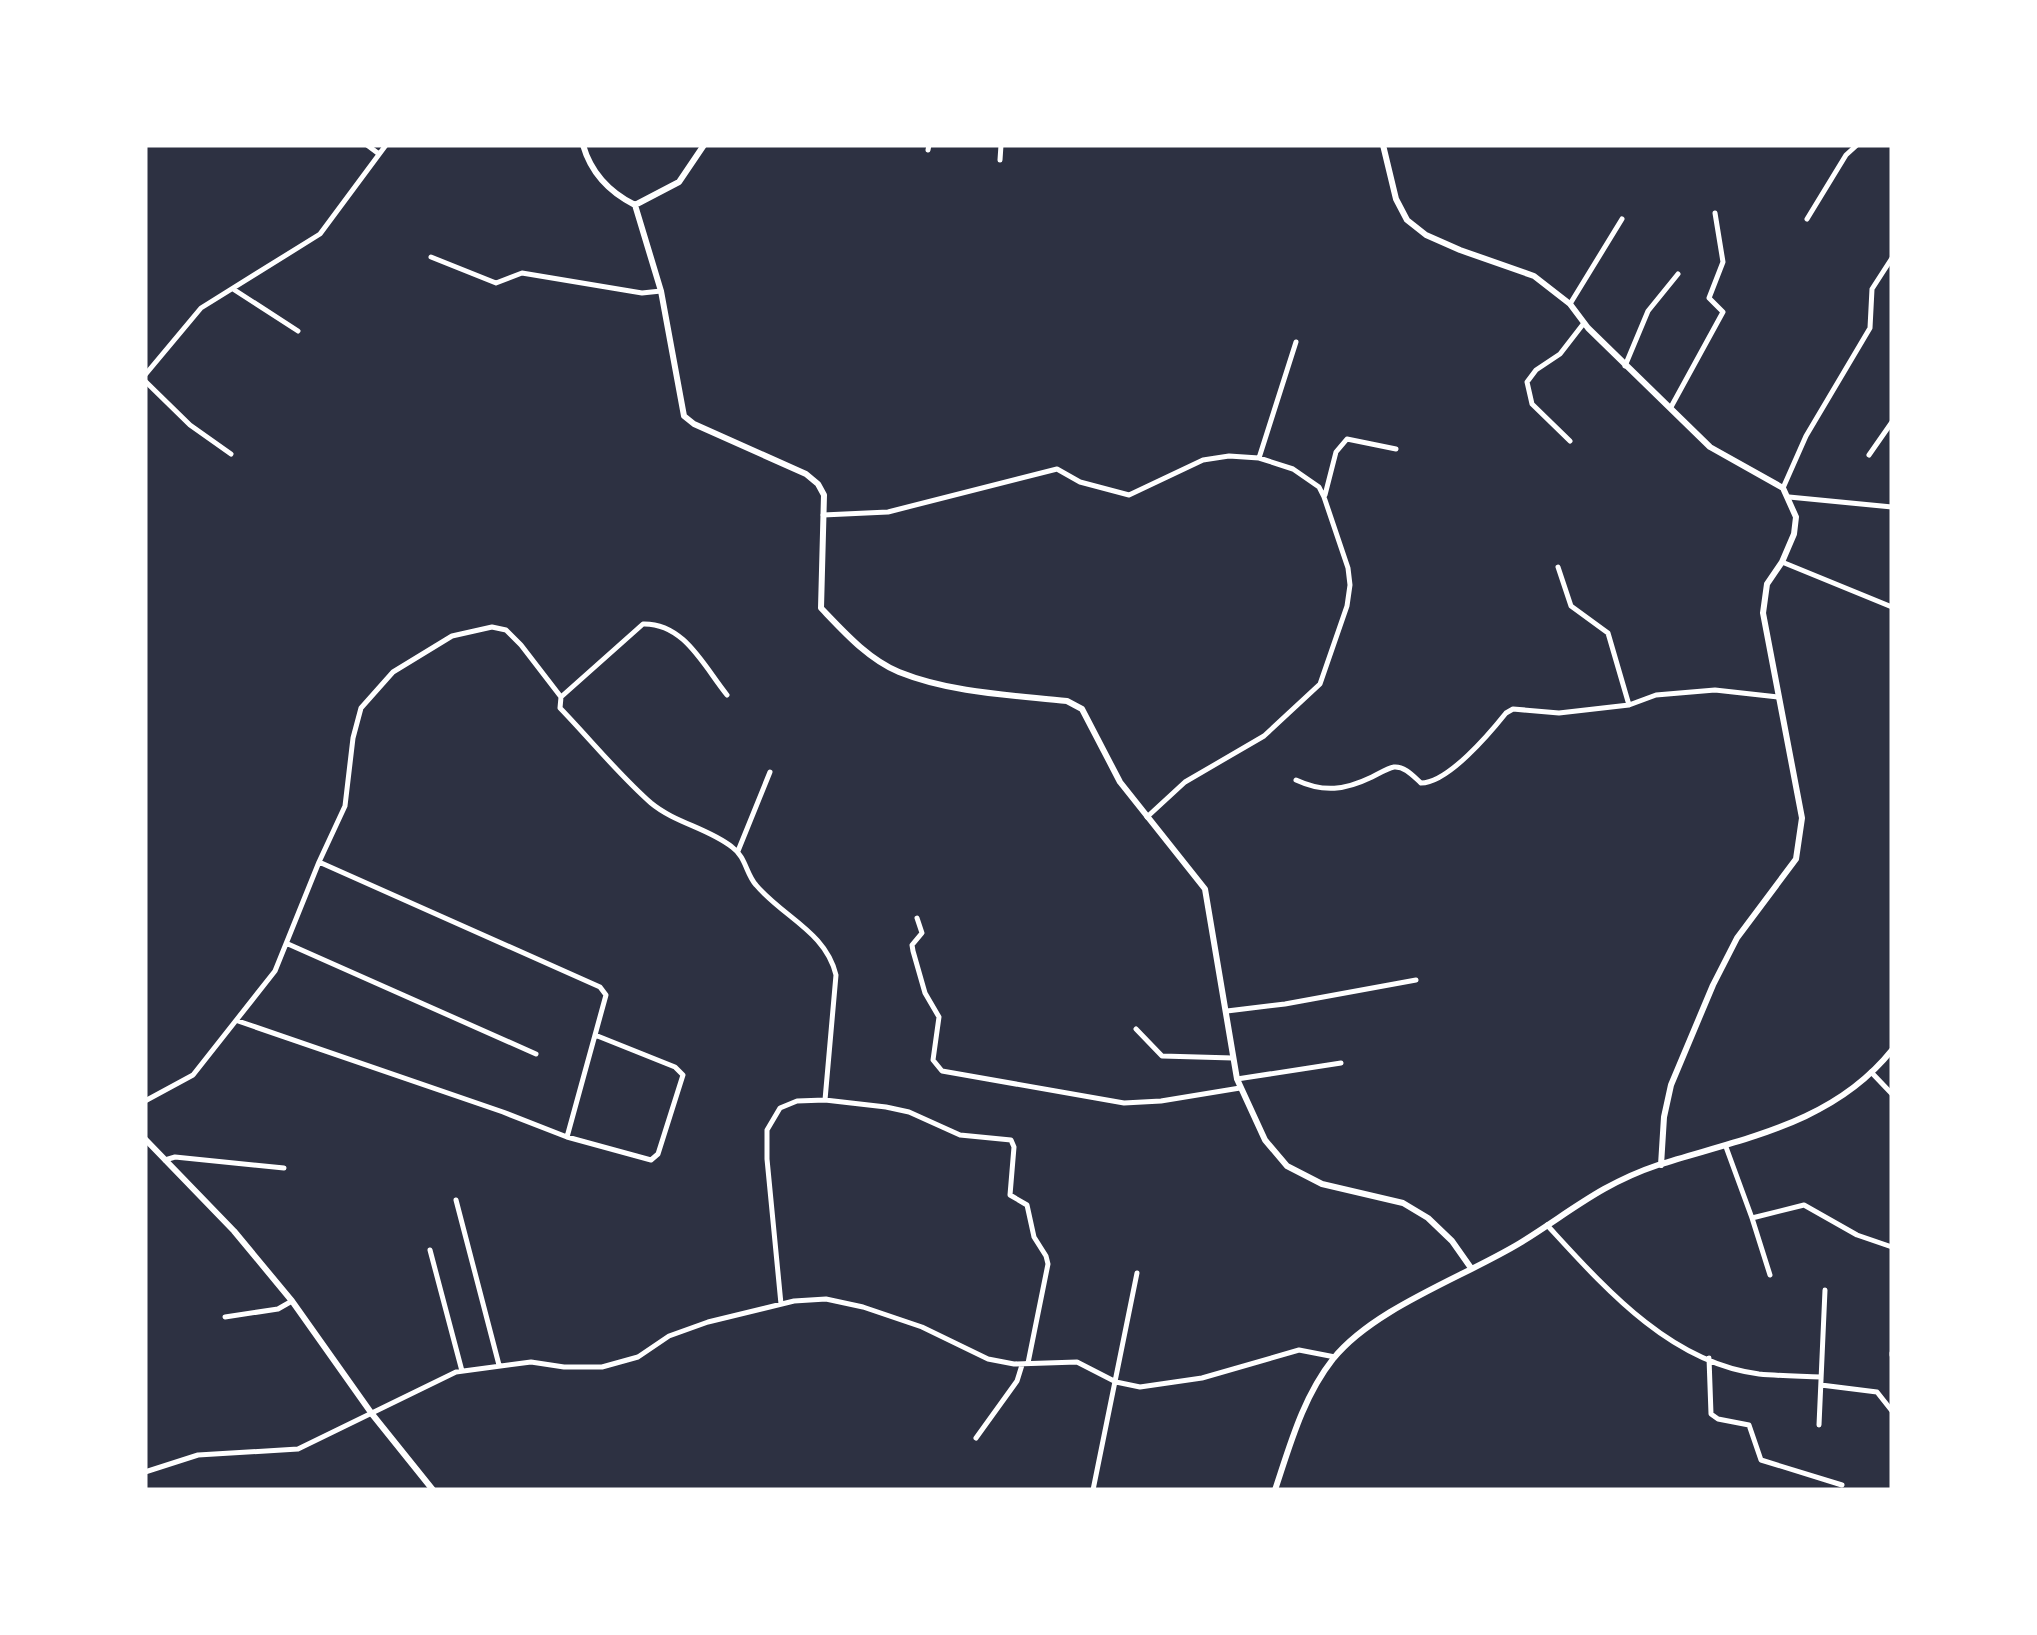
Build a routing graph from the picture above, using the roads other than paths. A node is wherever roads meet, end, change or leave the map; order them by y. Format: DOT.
graph roads {
  1 [pos="366,145"];
  2 [pos="386,145"];
  3 [pos="583,145"];
  4 [pos="704,145"];
  5 [pos="1001,145"];
  6 [pos="1383,145"];
  7 [pos="1837,145"];
  8 [pos="1857,145"];
  9 [pos="379,154"];
  10 [pos="1846,155"];
  11 [pos="1000,160"];
  12 [pos="635,205"];
  13 [pos="1715,213"];
  14 [pos="1807,218"];
  15 [pos="1622,219"];
  16 [pos="431,256"];
  17 [pos="1892,258"];
  18 [pos="1678,274"];
  19 [pos="233,289"];
  20 [pos="660,291"];
  21 [pos="1570,304"];
  22 [pos="1584,323"];
  23 [pos="298,330"];
  24 [pos="1296,342"];
  25 [pos="1625,366"];
  26 [pos="145,378"];
  27 [pos="1671,407"];
  28 [pos="1892,422"];
  29 [pos="1570,441"];
  30 [pos="1396,448"];
  31 [pos="231,454"];
  32 [pos="1869,455"];
  33 [pos="1259,458"];
  34 [pos="1783,488"];
  35 [pos="1324,497"];
  36 [pos="1789,497"];
  37 [pos="1892,507"];
  38 [pos="823,515"];
  39 [pos="1782,562"];
  40 [pos="1558,567"];
  41 [pos="1892,607"];
  42 [pos="727,695"];
  43 [pos="562,697"];
  44 [pos="1779,697"];
  45 [pos="1629,705"];
  46 [pos="770,772"];
  47 [pos="1296,780"];
  48 [pos="1147,817"];
  49 [pos="738,851"];
  50 [pos="318,862"];
  51 [pos="917,918"];
  52 [pos="288,944"];
  53 [pos="1416,980"];
  54 [pos="1227,1011"];
  55 [pos="238,1021"];
  56 [pos="1136,1030"];
  57 [pos="596,1035"];
  58 [pos="1892,1050"];
  59 [pos="536,1054"];
  60 [pos="1234,1058"];
  61 [pos="1341,1063"];
  62 [pos="1871,1072"];
  63 [pos="1237,1079"];
  64 [pos="1240,1088"];
  65 [pos="1892,1094"];
  66 [pos="825,1100"];
  67 [pos="145,1102"];
  68 [pos="567,1137"];
  69 [pos="145,1139"];
  70 [pos="1726,1147"];
  71 [pos="166,1160"];
  72 [pos="1661,1164"];
  73 [pos="284,1168"];
  74 [pos="456,1200"];
  75 [pos="1752,1218"];
  76 [pos="1547,1225"];
  77 [pos="1892,1246"];
  78 [pos="430,1250"];
  79 [pos="1471,1268"];
  80 [pos="1137,1273"];
  81 [pos="1770,1275"];
  82 [pos="1826,1290"];
  83 [pos="292,1302"];
  84 [pos="781,1304"];
  85 [pos="225,1317"];
  86 [pos="1335,1356"];
  87 [pos="1709,1358"];
  88 [pos="1025,1363"];
  89 [pos="499,1364"];
  90 [pos="462,1370"];
  91 [pos="1822,1377"];
  92 [pos="1116,1382"];
  93 [pos="1821,1385"];
  94 [pos="1892,1411"];
  95 [pos="372,1414"];
  96 [pos="1819,1425"];
  97 [pos="976,1438"];
  98 [pos="145,1472"];
  99 [pos="1842,1485"];
  100 [pos="433,1490"];
  101 [pos="1093,1490"];
  102 [pos="1275,1490"];
  1 -- 9 [label="street"];
  2 -- 9 [label="street"];
  3 -- 12 [label="street"];
  4 -- 12 [label="street"];
  5 -- 11 [label="street"];
  6 -- 21 [label="street"];
  7 -- 10 [label="street"];
  8 -- 10 [label="street"];
  9 -- 19 [label="street"];
  10 -- 14 [label="street"];
  12 -- 20 [label="street"];
  13 -- 27 [label="street"];
  15 -- 21 [label="street"];
  16 -- 20 [label="street"];
  17 -- 34 [label="street"];
  18 -- 25 [label="street"];
  19 -- 23 [label="street"];
  19 -- 26 [label="street"];
  20 -- 38 [label="street"];
  21 -- 22 [label="street"];
  22 -- 25 [label="street"];
  22 -- 29 [label="street"];
  24 -- 33 [label="street"];
  25 -- 27 [label="street"];
  26 -- 31 [label="street"];
  27 -- 34 [label="street"];
  28 -- 32 [label="street"];
  30 -- 35 [label="street"];
  33 -- 35 [label="street"];
  33 -- 38 [label="street"];
  34 -- 36 [label="street"];
  35 -- 48 [label="street"];
  36 -- 37 [label="street"];
  36 -- 39 [label="street"];
  38 -- 48 [label="street"];
  39 -- 41 [label="street"];
  39 -- 44 [label="street"];
  40 -- 45 [label="street"];
  42 -- 43 [label="street"];
  43 -- 49 [label="street"];
  43 -- 50 [label="street"];
  44 -- 45 [label="street"];
  44 -- 72 [label="street"];
  45 -- 47 [label="street"];
  46 -- 49 [label="street"];
  48 -- 54 [label="street"];
  49 -- 66 [label="street"];
  50 -- 52 [label="street"];
  50 -- 57 [label="street"];
  51 -- 64 [label="street"];
  52 -- 55 [label="street"];
  52 -- 59 [label="street"];
  53 -- 54 [label="street"];
  54 -- 60 [label="street"];
  55 -- 67 [label="street"];
  55 -- 68 [label="street"];
  56 -- 60 [label="street"];
  57 -- 68 [label="street"];
  57 -- 68 [label="street"];
  58 -- 62 [label="street"];
  60 -- 63 [label="street"];
  61 -- 63 [label="street"];
  62 -- 65 [label="street"];
  62 -- 70 [label="street"];
  63 -- 64 [label="street"];
  64 -- 79 [label="street"];
  66 -- 84 [label="street"];
  66 -- 88 [label="street"];
  69 -- 71 [label="street"];
  70 -- 72 [label="street"];
  70 -- 75 [label="street"];
  71 -- 73 [label="street"];
  71 -- 83 [label="street"];
  72 -- 76 [label="street"];
  74 -- 89 [label="street"];
  75 -- 77 [label="street"];
  75 -- 81 [label="street"];
  76 -- 79 [label="street"];
  76 -- 87 [label="street"];
  78 -- 90 [label="street"];
  79 -- 86 [label="street"];
  80 -- 92 [label="street"];
  82 -- 91 [label="street"];
  83 -- 85 [label="street"];
  83 -- 95 [label="street"];
  84 -- 88 [label="street"];
  84 -- 89 [label="street"];
  86 -- 92 [label="street"];
  86 -- 102 [label="street"];
  87 -- 91 [label="street"];
  87 -- 99 [label="street"];
  88 -- 92 [label="street"];
  88 -- 97 [label="street"];
  89 -- 90 [label="street"];
  90 -- 95 [label="street"];
  91 -- 93 [label="street"];
  92 -- 101 [label="street"];
  93 -- 94 [label="street"];
  93 -- 96 [label="street"];
  95 -- 98 [label="street"];
  95 -- 100 [label="street"];
}
